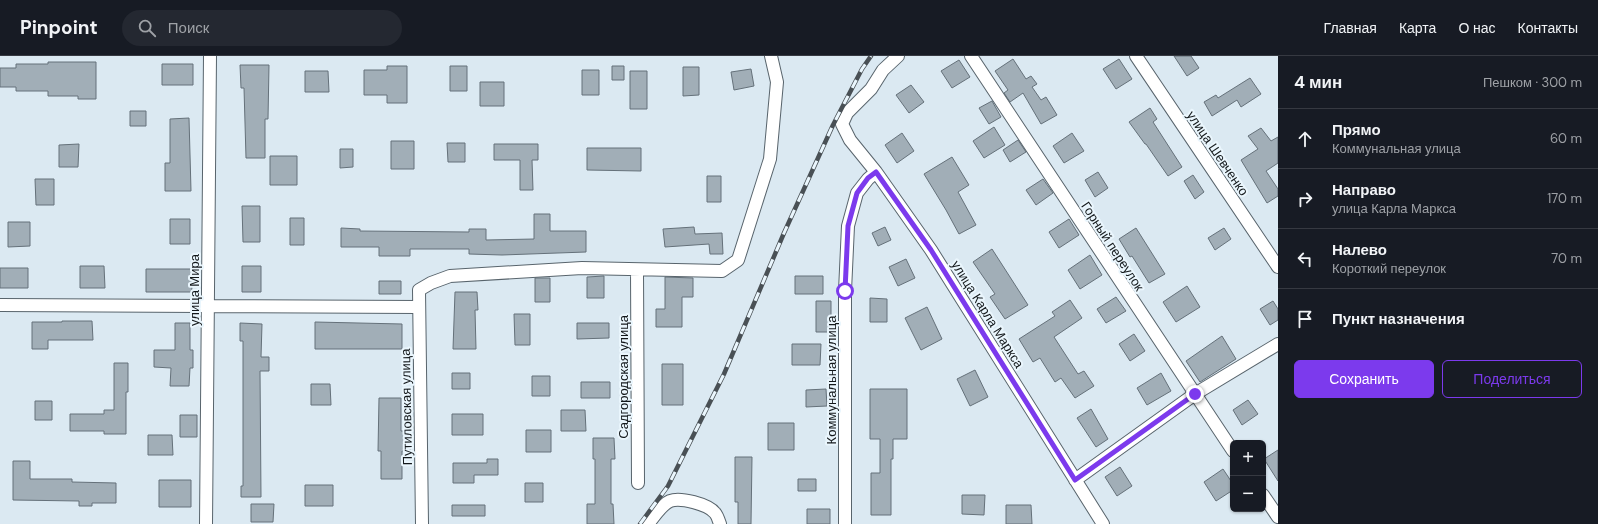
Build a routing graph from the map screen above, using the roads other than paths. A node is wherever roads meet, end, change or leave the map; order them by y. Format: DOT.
graph roads {
  1 [pos="210,56"];
  2 [pos="771,56"];
  3 [pos="898,56"];
  4 [pos="971,56"];
  5 [pos="1136,56"];
  6 [pos="876,172"];
  7 [pos="1278,267"];
  8 [pos="637,270"];
  9 [pos="0,305"];
  10 [pos="208,306"];
  11 [pos="419,307"];
  12 [pos="1278,344"];
  13 [pos="1195,394"];
  14 [pos="1230,446"];
  15 [pos="1075,480"];
  16 [pos="638,483"];
  17 [pos="1266,499"];
  18 [pos="1278,517"];
  19 [pos="206,524"];
  20 [pos="422,524"];
  21 [pos="648,524"];
  22 [pos="720,524"];
  23 [pos="844,524"];
  24 [pos="1103,524"];
  1 -- 10 [label="street, улица Мира"];
  2 -- 8 [label="street"];
  3 -- 6 [label="street, улица Карла Маркса"];
  4 -- 13 [label="street, Горный переулок"];
  5 -- 7 [label="street, улица Шевченко"];
  6 -- 15 [label="street, улица Карла Маркса"];
  6 -- 23 [label="street, Коммунальная улица"];
  8 -- 11 [label="street, Путиловская улица"];
  8 -- 16 [label="street, Садгородская улица"];
  9 -- 10 [label="street"];
  10 -- 11 [label="street"];
  10 -- 19 [label="street, улица Мира"];
  11 -- 20 [label="street, Путиловская улица"];
  12 -- 13 [label="street"];
  13 -- 14 [label="street, Горный переулок"];
  13 -- 15 [label="street"];
  15 -- 24 [label="street, улица Карла Маркса"];
  17 -- 18 [label="street"];
  21 -- 22 [label="street"];
}
